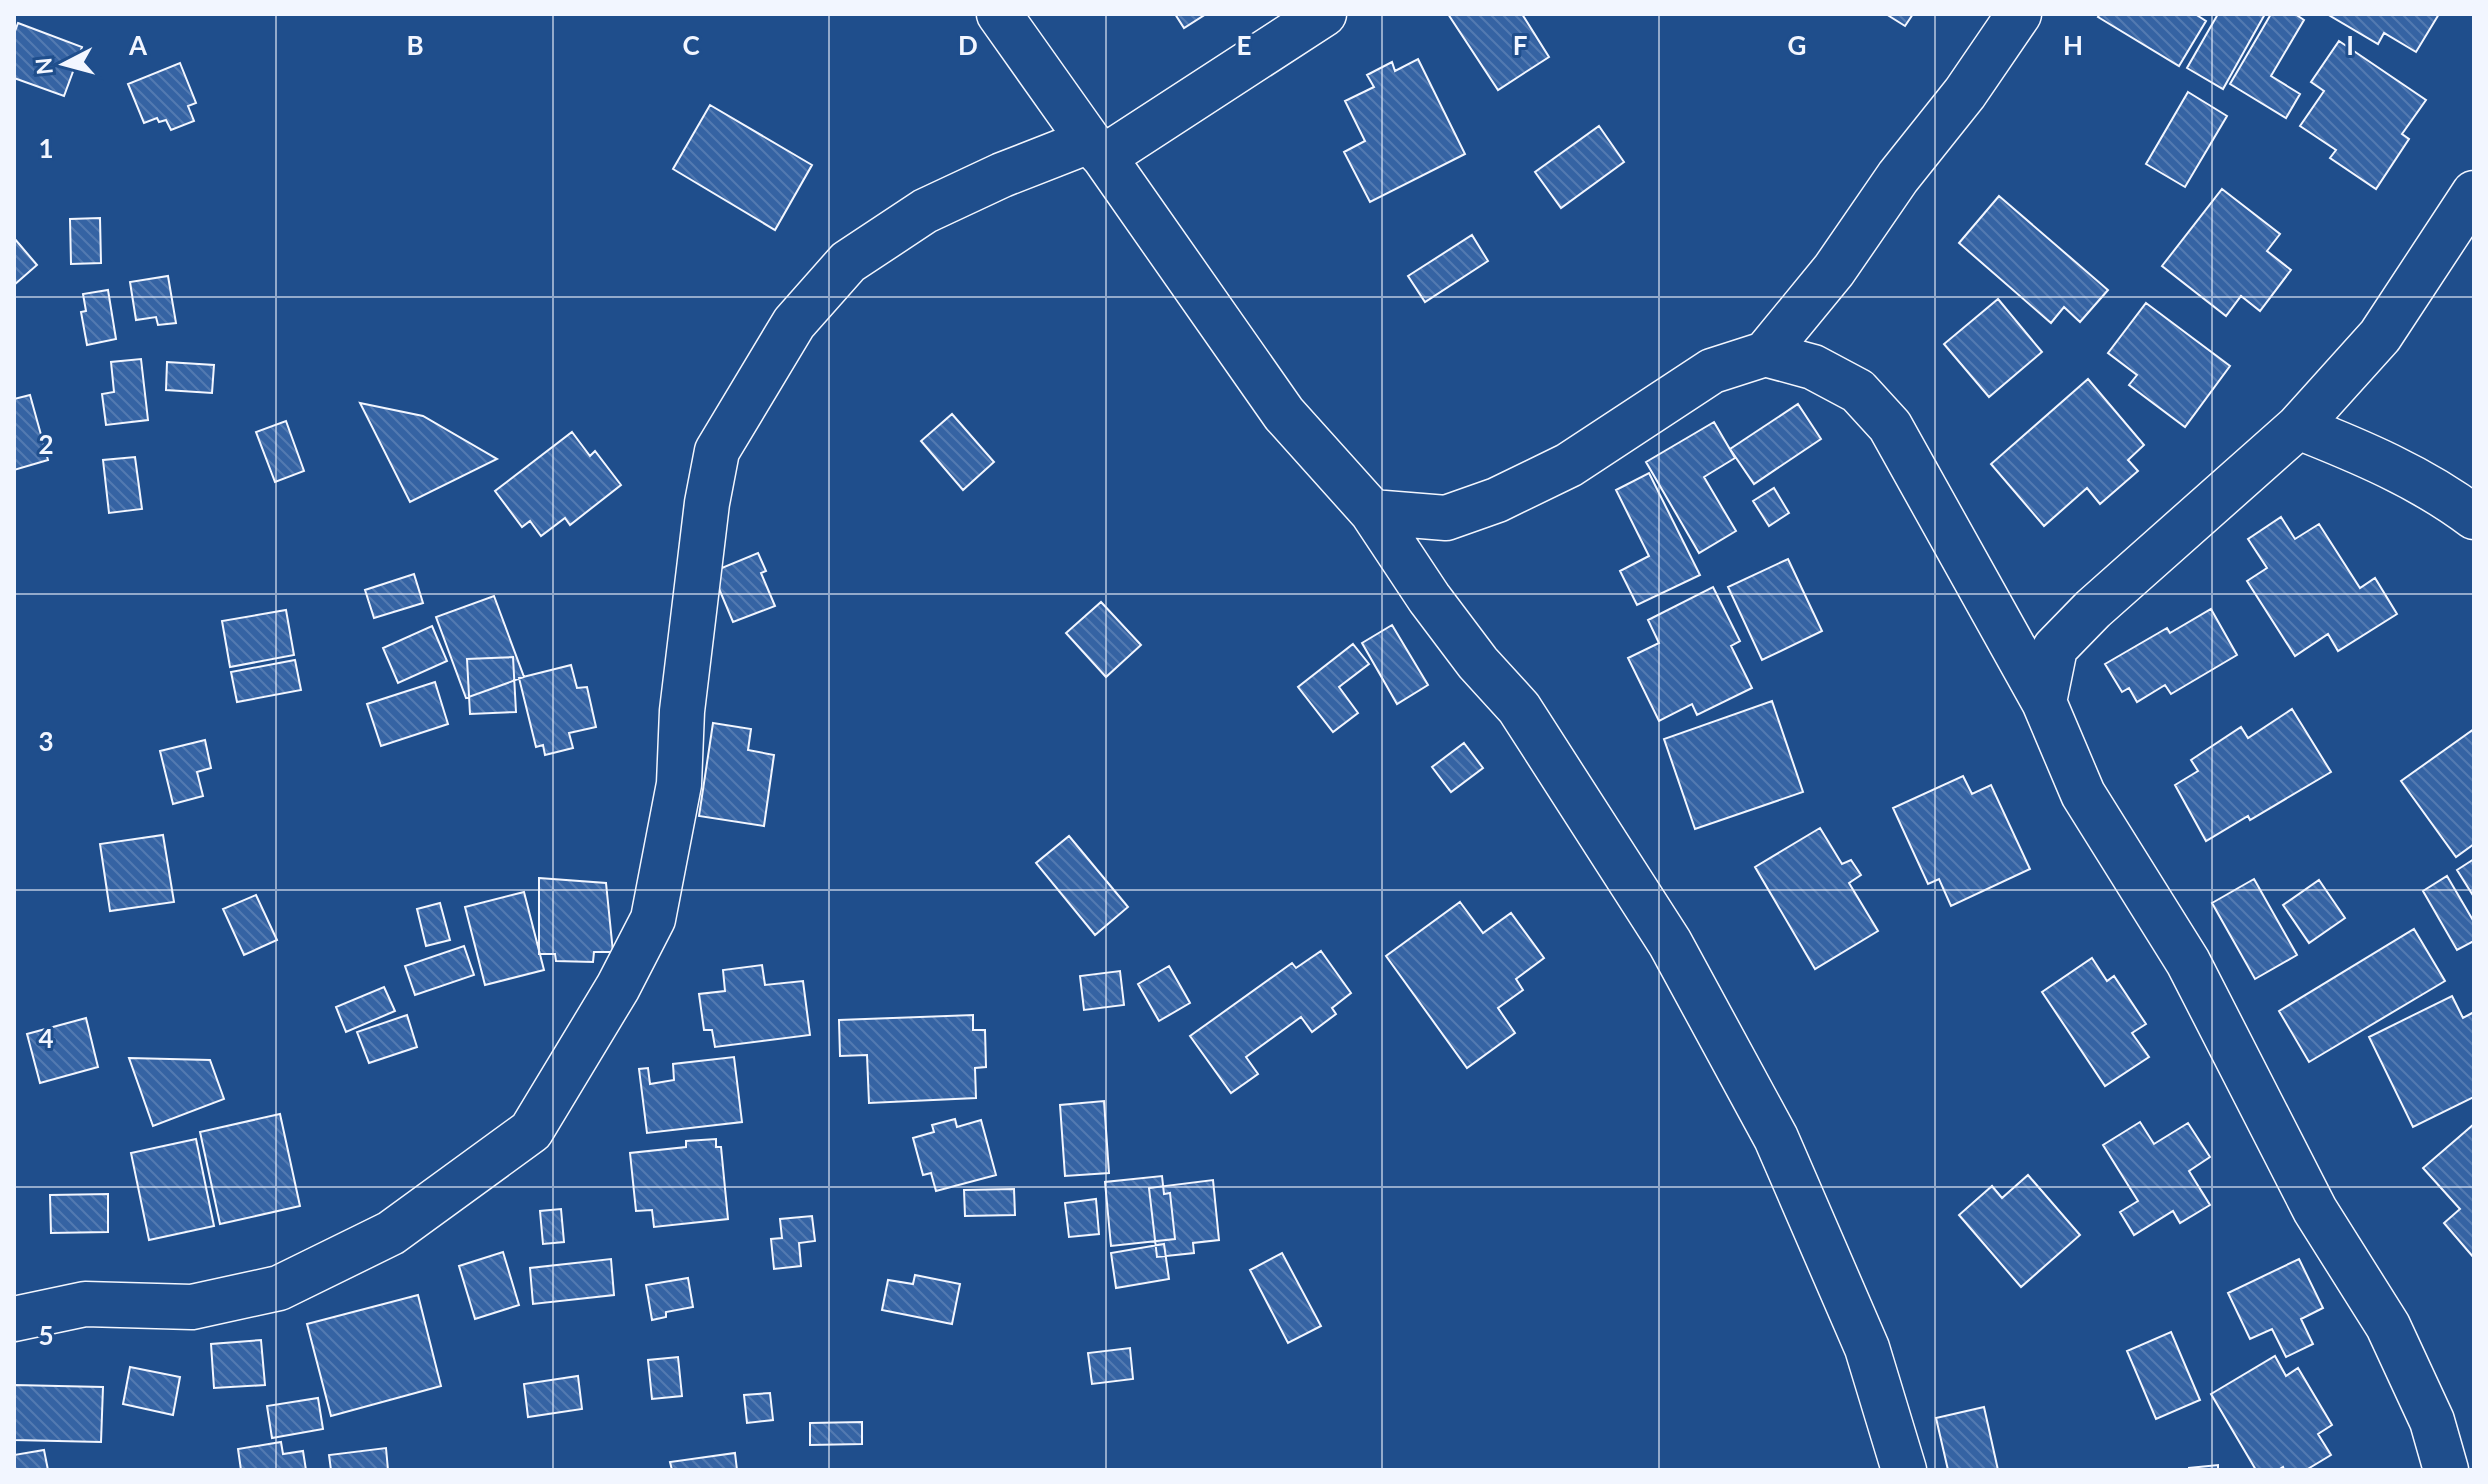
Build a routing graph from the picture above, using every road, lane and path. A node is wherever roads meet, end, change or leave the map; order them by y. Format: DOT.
graph roads {
  1 [pos="999,14"];
  2 [pos="1324,14"];
  3 [pos="2019,14"];
  4 [pos="1096,149"];
  5 [pos="2474,193"];
  6 [pos="1765,354"];
  7 [pos="2298,427"];
  8 [pos="1372,512"];
  9 [pos="2474,517"];
  10 [pos="2044,702"];
  11 [pos="14,1319"];
  12 [pos="1904,1470"];
  13 [pos="2446,1470"];
  1 -- 4 [label="street"];
  2 -- 4 [label="street"];
  3 -- 6 [label="street"];
  4 -- 8 [label="street"];
  4 -- 11 [label="street"];
  5 -- 7 [label="street"];
  6 -- 8 [label="street"];
  6 -- 10 [label="street"];
  7 -- 9 [label="street"];
  7 -- 10 [label="street"];
  8 -- 12 [label="street"];
  10 -- 13 [label="street"];
}
